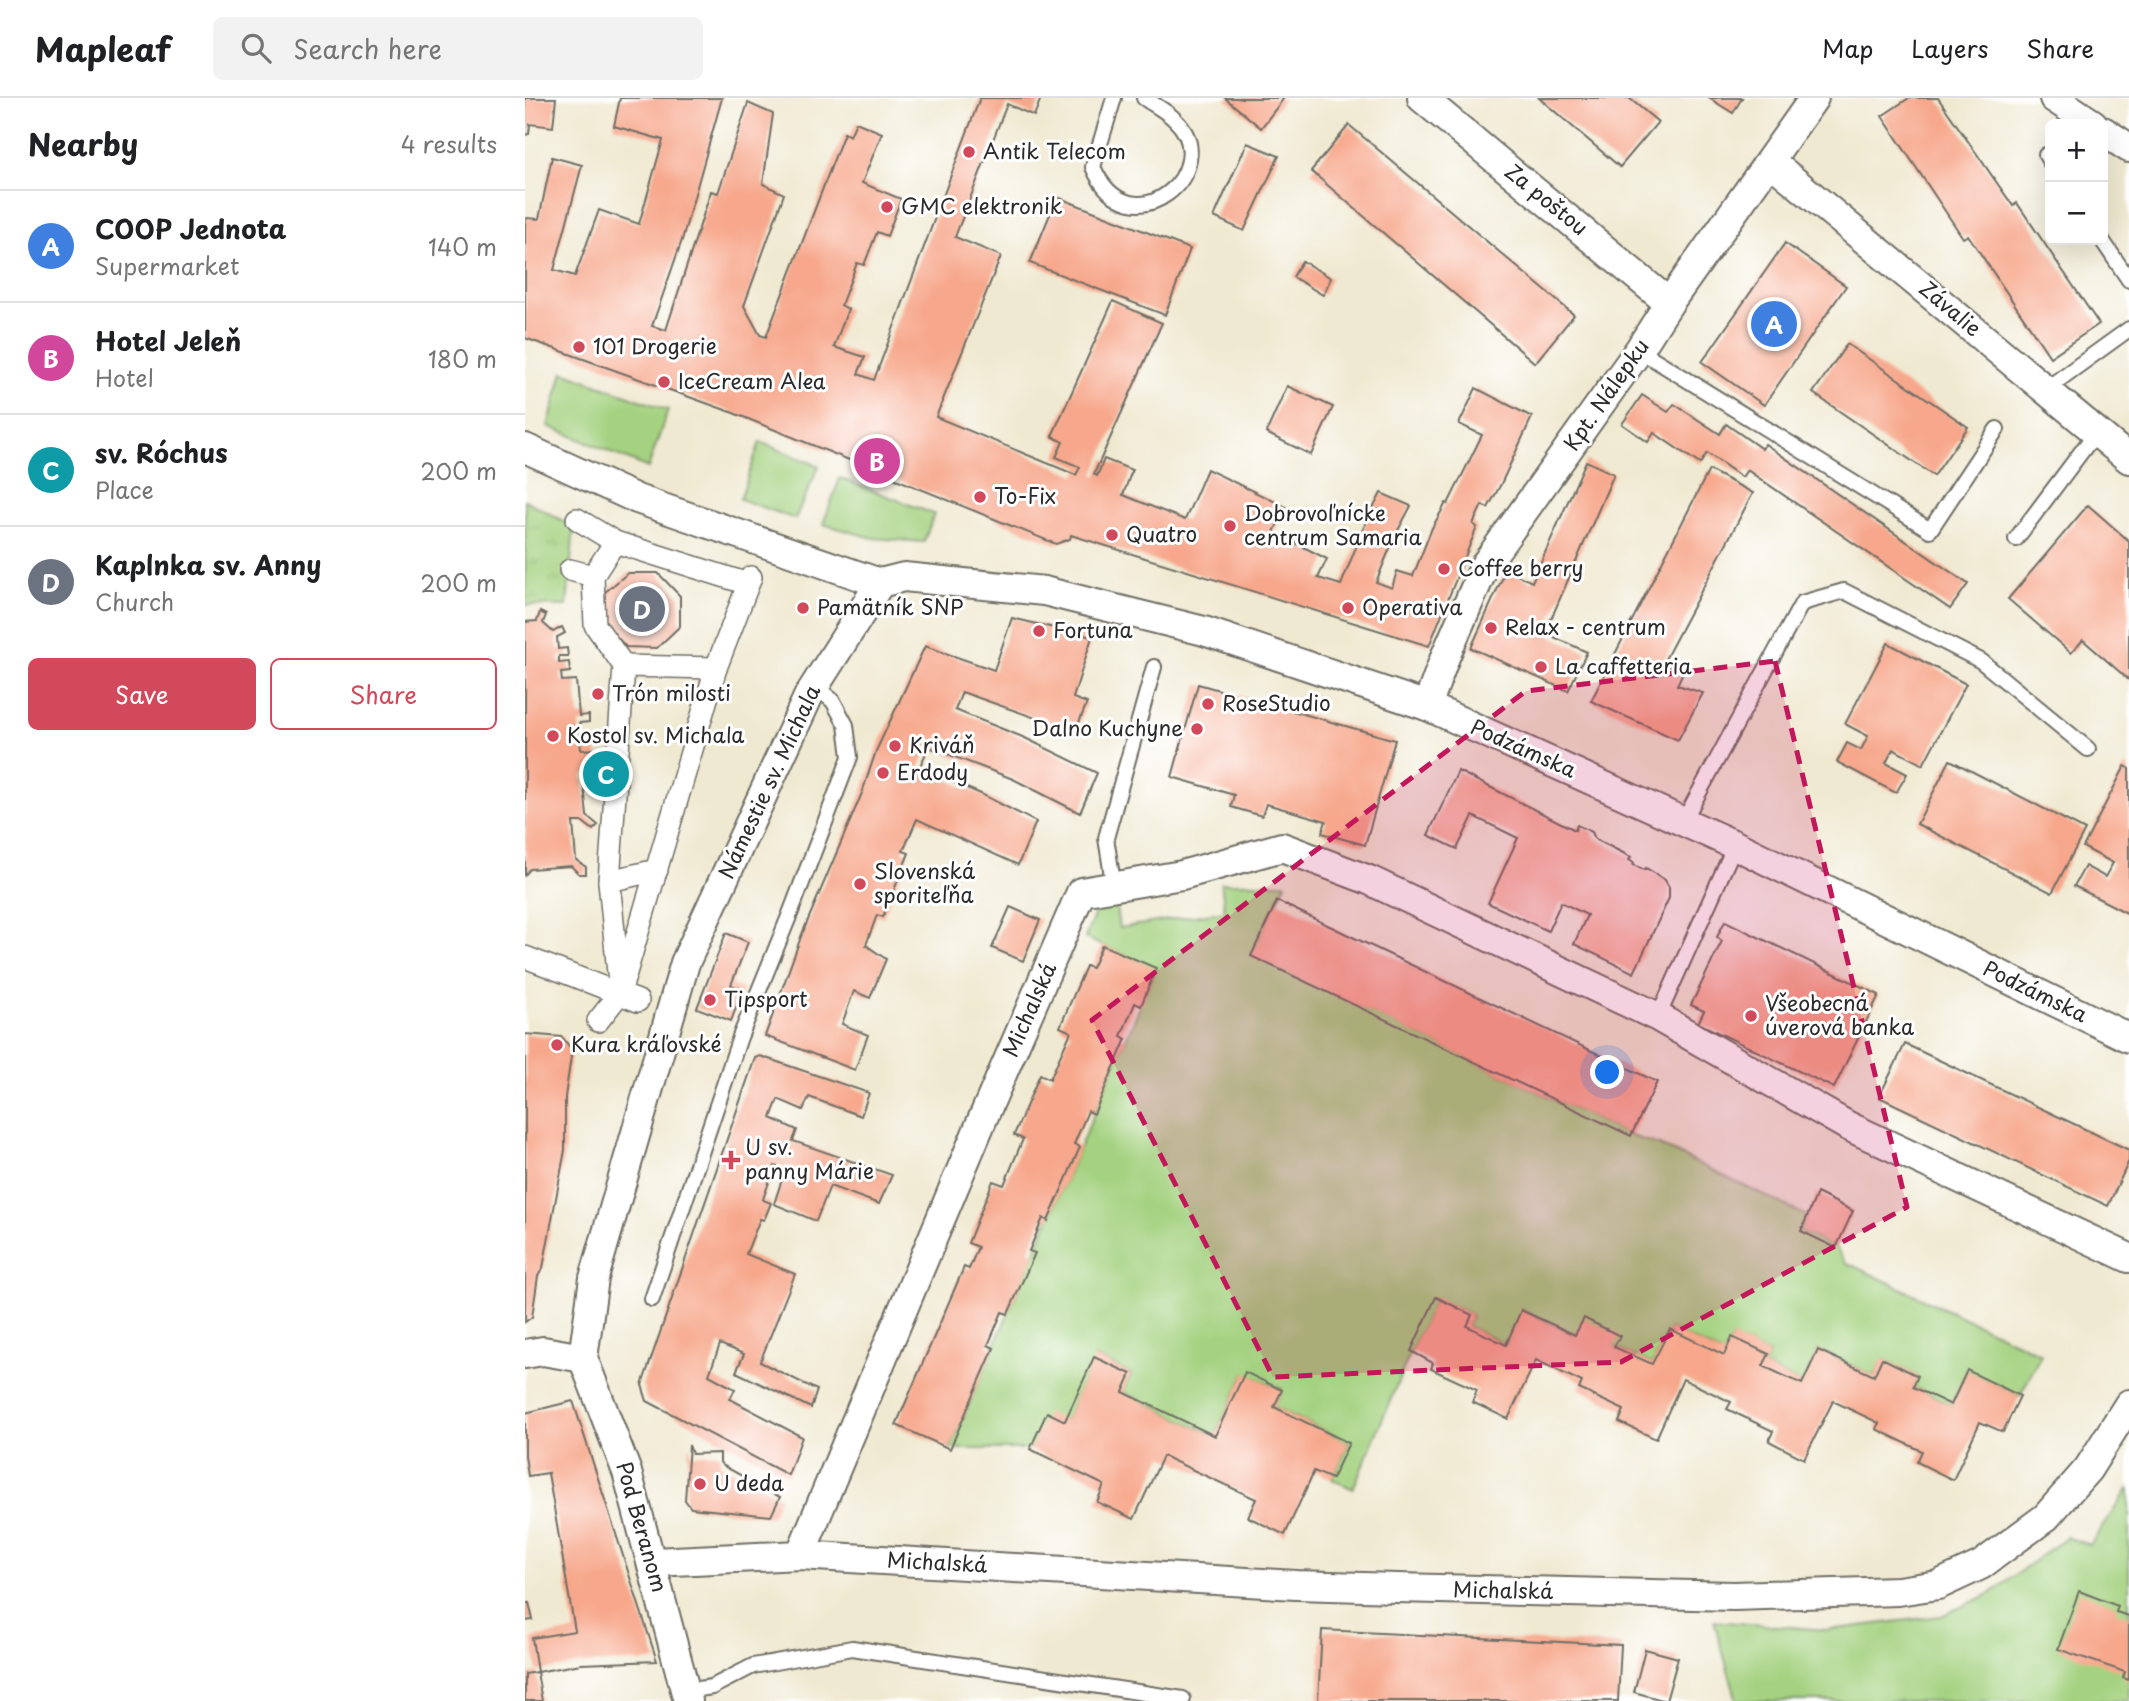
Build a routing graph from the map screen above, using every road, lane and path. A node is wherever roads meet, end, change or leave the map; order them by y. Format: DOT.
graph roads {
  1 [pos="1114,98"];
  2 [pos="1144,98"];
  3 [pos="1422,98"];
  4 [pos="1814,98"];
  5 [pos="2054,98"];
  6 [pos="2086,119"];
  7 [pos="2108,134"];
  8 [pos="2129,148"];
  9 [pos="1770,161"];
  10 [pos="2105,245"];
  11 [pos="2129,280"];
  12 [pos="1669,303"];
  13 [pos="2129,329"];
  14 [pos="1640,350"];
  15 [pos="2046,389"];
  16 [pos="1997,429"];
  17 [pos="2097,430"];
  18 [pos="525,448"];
  19 [pos="2129,459"];
  20 [pos="577,519"];
  21 [pos="2016,539"];
  22 [pos="615,542"];
  23 [pos="570,569"];
  24 [pos="593,576"];
  25 [pos="880,583"];
  26 [pos="624,666"];
  27 [pos="1154,667"];
  28 [pos="716,668"];
  29 [pos="814,686"];
  30 [pos="1427,706"];
  31 [pos="2088,749"];
  32 [pos="1683,822"];
  33 [pos="1735,845"];
  34 [pos="657,870"];
  35 [pos="609,881"];
  36 [pos="1114,888"];
  37 [pos="525,957"];
  38 [pos="629,997"];
  39 [pos="1658,1017"];
  40 [pos="598,1021"];
  41 [pos="2129,1038"];
  42 [pos="2129,1258"];
  43 [pos="652,1299"];
  44 [pos="525,1354"];
  45 [pos="583,1358"];
  46 [pos="2129,1405"];
  47 [pos="800,1555"];
  48 [pos="653,1562"];
  49 [pos="687,1696"];
  50 [pos="1183,1699"];
  1 -- 2 [label="lane"];
  3 -- 12 [label="street, Za poštou"];
  4 -- 9 [label="street, Kpt. Nálepku"];
  5 -- 6 [label="street"];
  7 -- 8 [label="street"];
  9 -- 12 [label="street, Kpt. Nálepku"];
  9 -- 15 [label="street, Závalie"];
  10 -- 11 [label="lane"];
  12 -- 14 [label="street, Kpt. Nálepku"];
  13 -- 15 [label="lane"];
  14 -- 16 [label="lane"];
  14 -- 30 [label="street, Kpt. Nálepku"];
  15 -- 17 [label="street, Závalie"];
  17 -- 19 [label="street, Závalie"];
  17 -- 21 [label="lane"];
  18 -- 25 [label="street"];
  20 -- 22 [label="street"];
  22 -- 24 [label="street"];
  22 -- 28 [label="street"];
  23 -- 24 [label="street"];
  24 -- 26 [label="street"];
  25 -- 29 [label="street, Námestie sv. Michala"];
  25 -- 30 [label="street, Podzámska"];
  26 -- 28 [label="street"];
  26 -- 35 [label="street"];
  27 -- 36 [label="lane"];
  28 -- 34 [label="street"];
  29 -- 43 [label="lane"];
  29 -- 45 [label="street, Námestie sv. Michala"];
  30 -- 32 [label="street, Podzámska"];
  31 -- 32 [label="lane"];
  32 -- 33 [label="street, Podzámska"];
  33 -- 39 [label="lane"];
  33 -- 41 [label="street, Podzámska"];
  34 -- 35 [label="street"];
  34 -- 38 [label="street"];
  35 -- 38 [label="street"];
  36 -- 39 [label="street"];
  36 -- 47 [label="street, Michalská"];
  37 -- 38 [label="street"];
  38 -- 40 [label="street"];
  39 -- 42 [label="street"];
  44 -- 45 [label="street"];
  45 -- 48 [label="street, Pod Beranom"];
  46 -- 47 [label="street, Michalská"];
  47 -- 48 [label="street, Michalská"];
  48 -- 49 [label="street, Pod Beranom"];
  49 -- 50 [label="lane"];
}
